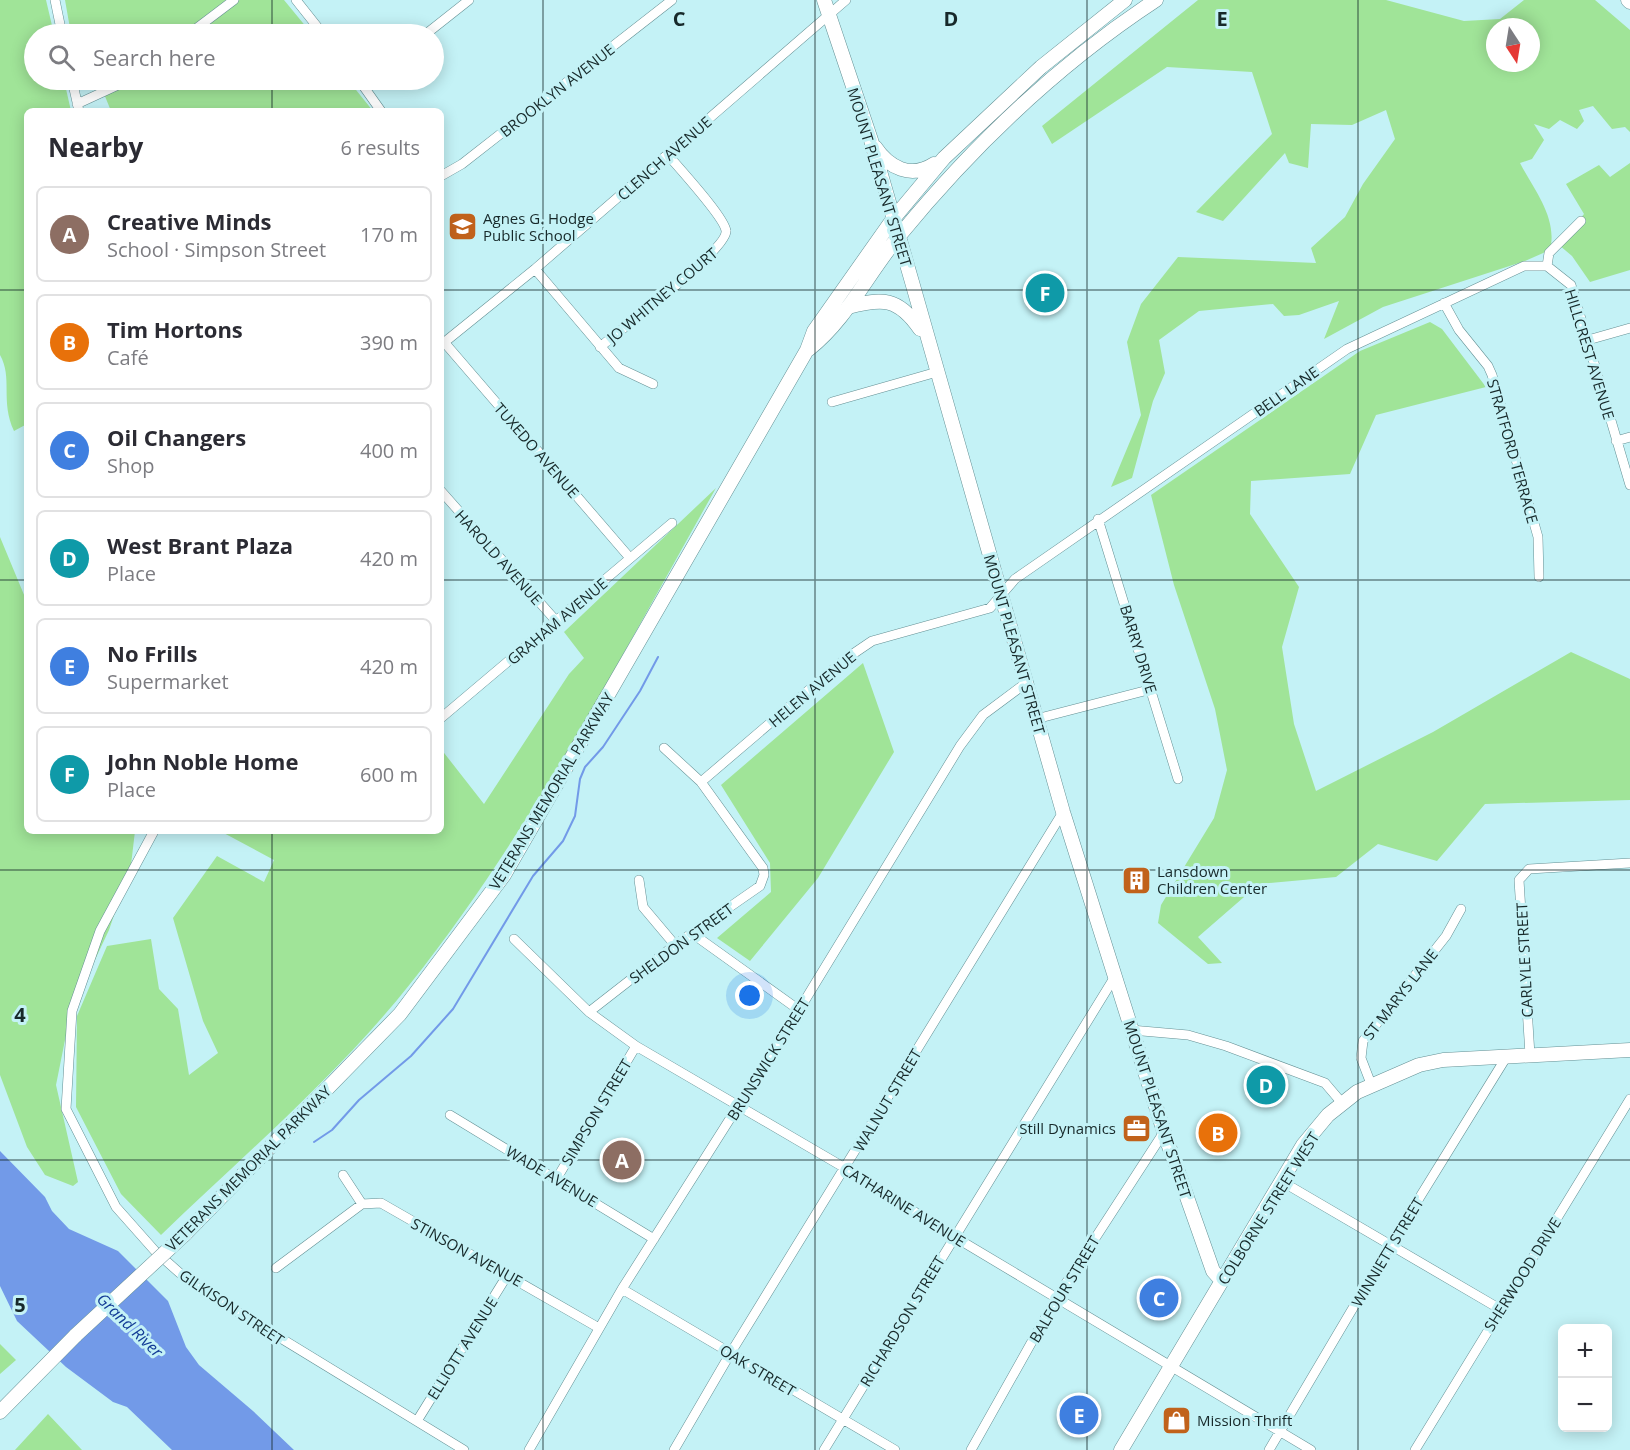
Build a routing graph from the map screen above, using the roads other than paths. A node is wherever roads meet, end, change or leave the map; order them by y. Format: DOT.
graph roads {
  1 [pos="55,0"];
  2 [pos="234,0"];
  3 [pos="296,0"];
  4 [pos="469,0"];
  5 [pos="672,0"];
  6 [pos="824,0"];
  7 [pos="846,0"];
  8 [pos="1125,0"];
  9 [pos="1156,0"];
  10 [pos="830,16"];
  11 [pos="60,24"];
  12 [pos="202,24"];
  13 [pos="315,24"];
  14 [pos="439,24"];
  15 [pos="74,90"];
  16 [pos="111,90"];
  17 [pos="368,90"];
  18 [pos="78,108"];
  19 [pos="379,108"];
  20 [pos="871,140"];
  21 [pos="668,155"];
  22 [pos="944,158"];
  23 [pos="444,174"];
  24 [pos="892,219"];
  25 [pos="1581,221"];
  26 [pos="898,236"];
  27 [pos="1547,266"];
  28 [pos="535,269"];
  29 [pos="1444,303"];
  30 [pos="848,307"];
  31 [pos="1630,327"];
  32 [pos="927,338"];
  33 [pos="1588,340"];
  34 [pos="444,342"];
  35 [pos="444,346"];
  36 [pos="600,347"];
  37 [pos="807,350"];
  38 [pos="937,372"];
  39 [pos="653,384"];
  40 [pos="832,402"];
  41 [pos="1630,437"];
  42 [pos="1616,441"];
  43 [pos="1630,484"];
  44 [pos="444,494"];
  45 [pos="1098,519"];
  46 [pos="672,523"];
  47 [pos="630,558"];
  48 [pos="1539,577"];
  49 [pos="1002,596"];
  50 [pos="557,622"];
  51 [pos="1026,683"];
  52 [pos="1152,689"];
  53 [pos="444,716"];
  54 [pos="1036,719"];
  55 [pos="663,748"];
  56 [pos="1178,778"];
  57 [pos="701,782"];
  58 [pos="1063,812"];
  59 [pos="152,834"];
  60 [pos="1630,863"];
  61 [pos="639,880"];
  62 [pos="1461,909"];
  63 [pos="693,934"];
  64 [pos="514,939"];
  65 [pos="675,945"];
  66 [pos="1114,978"];
  67 [pos="799,1010"];
  68 [pos="588,1012"];
  69 [pos="1131,1030"];
  70 [pos="636,1046"];
  71 [pos="1630,1050"];
  72 [pos="1530,1055"];
  73 [pos="1507,1056"];
  74 [pos="1371,1084"];
  75 [pos="1630,1099"];
  76 [pos="1342,1103"];
  77 [pos="740,1105"];
  78 [pos="450,1115"];
  79 [pos="1164,1132"];
  80 [pos="845,1168"];
  81 [pos="344,1175"];
  82 [pos="557,1178"];
  83 [pos="1281,1181"];
  84 [pos="362,1204"];
  85 [pos="953,1236"];
  86 [pos="654,1239"];
  87 [pos="1389,1246"];
  88 [pos="276,1268"];
  89 [pos="508,1274"];
  90 [pos="1222,1281"];
  91 [pos="622,1289"];
  92 [pos="1057,1297"];
  93 [pos="1500,1309"];
  94 [pos="599,1328"];
  95 [pos="730,1354"];
  96 [pos="1171,1366"];
  97 [pos="2,1405"];
  98 [pos="841,1420"];
  99 [pos="417,1421"];
  100 [pos="1280,1432"];
  101 [pos="464,1450"];
  102 [pos="529,1450"];
  103 [pos="674,1450"];
  104 [pos="824,1450"];
  105 [pos="895,1450"];
  106 [pos="971,1450"];
  107 [pos="1121,1450"];
  108 [pos="1269,1450"];
  109 [pos="1311,1450"];
  110 [pos="1415,1450"];
  1 -- 11 [label="street"];
  2 -- 12 [label="street"];
  3 -- 13 [label="street"];
  4 -- 14 [label="street"];
  5 -- 23 [label="street, BROOKLYN AVENUE"];
  6 -- 10 [label="main road, MOUNT PLEASANT STREET"];
  7 -- 10 [label="street, CLENCH AVENUE"];
  8 -- 22 [label="main road, VETERANS MEMORIAL PARKWAY"];
  9 -- 26 [label="main road, VETERANS MEMORIAL PARKWAY"];
  10 -- 20 [label="main road, MOUNT PLEASANT STREET"];
  10 -- 21 [label="street, CLENCH AVENUE"];
  15 -- 18 [label="street"];
  16 -- 18 [label="street"];
  17 -- 19 [label="street"];
  20 -- 22 [label="main road"];
  20 -- 24 [label="main road, MOUNT PLEASANT STREET"];
  21 -- 28 [label="street, CLENCH AVENUE"];
  21 -- 36 [label="street, JO WHITNEY COURT"];
  22 -- 24 [label="main road, VETERANS MEMORIAL PARKWAY"];
  24 -- 26 [label="main road, MOUNT PLEASANT STREET"];
  24 -- 37 [label="main road, VETERANS MEMORIAL PARKWAY"];
  25 -- 27 [label="street"];
  26 -- 30 [label="main road, VETERANS MEMORIAL PARKWAY"];
  26 -- 32 [label="main road, MOUNT PLEASANT STREET"];
  27 -- 29 [label="street, BELL LANE"];
  27 -- 33 [label="street, HILLCREST AVENUE"];
  28 -- 34 [label="street, CLENCH AVENUE"];
  28 -- 36 [label="street, JO WHITNEY COURT"];
  29 -- 45 [label="street, BELL LANE"];
  29 -- 48 [label="street, STRATFORD TERRACE"];
  30 -- 32 [label="main road"];
  30 -- 37 [label="main road, VETERANS MEMORIAL PARKWAY"];
  31 -- 33 [label="street"];
  32 -- 38 [label="main road, MOUNT PLEASANT STREET"];
  33 -- 42 [label="street, HILLCREST AVENUE"];
  35 -- 47 [label="street, TUXEDO AVENUE"];
  36 -- 39 [label="street, JO WHITNEY COURT"];
  37 -- 97 [label="main road, VETERANS MEMORIAL PARKWAY, bridge"];
  38 -- 40 [label="street"];
  38 -- 49 [label="main road, MOUNT PLEASANT STREET"];
  41 -- 42 [label="street"];
  42 -- 43 [label="street, HILLCREST AVENUE"];
  44 -- 50 [label="street, HAROLD AVENUE"];
  45 -- 49 [label="street, BELL LANE"];
  45 -- 52 [label="street, BARRY DRIVE"];
  46 -- 47 [label="street, GRAHAM AVENUE"];
  47 -- 50 [label="street, GRAHAM AVENUE"];
  49 -- 51 [label="main road, MOUNT PLEASANT STREET"];
  49 -- 57 [label="street, HELEN AVENUE"];
  50 -- 53 [label="street, GRAHAM AVENUE"];
  51 -- 54 [label="main road, MOUNT PLEASANT STREET"];
  51 -- 67 [label="street, BRUNSWICK STREET"];
  52 -- 54 [label="street"];
  52 -- 56 [label="street, BARRY DRIVE"];
  54 -- 58 [label="main road, MOUNT PLEASANT STREET"];
  55 -- 57 [label="street"];
  57 -- 63 [label="street, SHELDON STREET"];
  58 -- 66 [label="main road, MOUNT PLEASANT STREET"];
  58 -- 80 [label="street, WALNUT STREET"];
  59 -- 99 [label="street, GILKISON STREET"];
  60 -- 72 [label="street, CARLYLE STREET"];
  61 -- 65 [label="street"];
  62 -- 74 [label="street, ST MARYS LANE"];
  63 -- 65 [label="street, SHELDON STREET"];
  63 -- 67 [label="street"];
  64 -- 68 [label="street, CATHARINE AVENUE"];
  65 -- 68 [label="street, SHELDON STREET"];
  66 -- 69 [label="main road, MOUNT PLEASANT STREET"];
  66 -- 85 [label="street, RICHARDSON STREET"];
  67 -- 77 [label="street, BRUNSWICK STREET"];
  68 -- 70 [label="street, CATHARINE AVENUE"];
  69 -- 76 [label="street"];
  69 -- 79 [label="main road, MOUNT PLEASANT STREET"];
  70 -- 77 [label="street, CATHARINE AVENUE"];
  70 -- 82 [label="street, SIMPSON STREET"];
  71 -- 72 [label="main road, COLBORNE STREET WEST"];
  72 -- 73 [label="main road, COLBORNE STREET WEST"];
  73 -- 74 [label="main road, COLBORNE STREET WEST"];
  73 -- 87 [label="street, WINNIETT STREET"];
  74 -- 76 [label="main road, COLBORNE STREET WEST"];
  75 -- 93 [label="street, SHERWOOD DRIVE"];
  76 -- 83 [label="main road, COLBORNE STREET WEST"];
  77 -- 80 [label="street, CATHARINE AVENUE"];
  77 -- 86 [label="street, BRUNSWICK STREET"];
  78 -- 82 [label="street, WADE AVENUE"];
  79 -- 90 [label="main road, MOUNT PLEASANT STREET"];
  79 -- 92 [label="street, BALFOUR STREET"];
  80 -- 85 [label="street, CATHARINE AVENUE"];
  80 -- 95 [label="street, WALNUT STREET"];
  81 -- 84 [label="street"];
  82 -- 86 [label="street, WADE AVENUE"];
  83 -- 87 [label="street"];
  83 -- 90 [label="main road, COLBORNE STREET WEST"];
  84 -- 88 [label="street"];
  84 -- 89 [label="street, STINSON AVENUE"];
  85 -- 92 [label="street, CATHARINE AVENUE"];
  85 -- 98 [label="street, RICHARDSON STREET"];
  86 -- 91 [label="street, BRUNSWICK STREET"];
  87 -- 93 [label="street"];
  87 -- 100 [label="street, WINNIETT STREET"];
  89 -- 94 [label="street, STINSON AVENUE"];
  89 -- 99 [label="street, ELLIOTT AVENUE"];
  90 -- 96 [label="main road, COLBORNE STREET WEST"];
  91 -- 94 [label="street, BRUNSWICK STREET"];
  91 -- 95 [label="street, OAK STREET"];
  92 -- 96 [label="street, CATHARINE AVENUE"];
  92 -- 106 [label="street, BALFOUR STREET"];
  93 -- 110 [label="street, SHERWOOD DRIVE"];
  94 -- 102 [label="street, BRUNSWICK STREET"];
  95 -- 98 [label="street, OAK STREET"];
  95 -- 103 [label="street, WALNUT STREET"];
  96 -- 100 [label="street, CATHARINE AVENUE"];
  96 -- 107 [label="main road, COLBORNE STREET WEST"];
  98 -- 104 [label="street, RICHARDSON STREET"];
  98 -- 105 [label="street, OAK STREET"];
  99 -- 101 [label="street, GILKISON STREET"];
  100 -- 108 [label="street, WINNIETT STREET"];
  100 -- 109 [label="street, CATHARINE AVENUE"];
}
